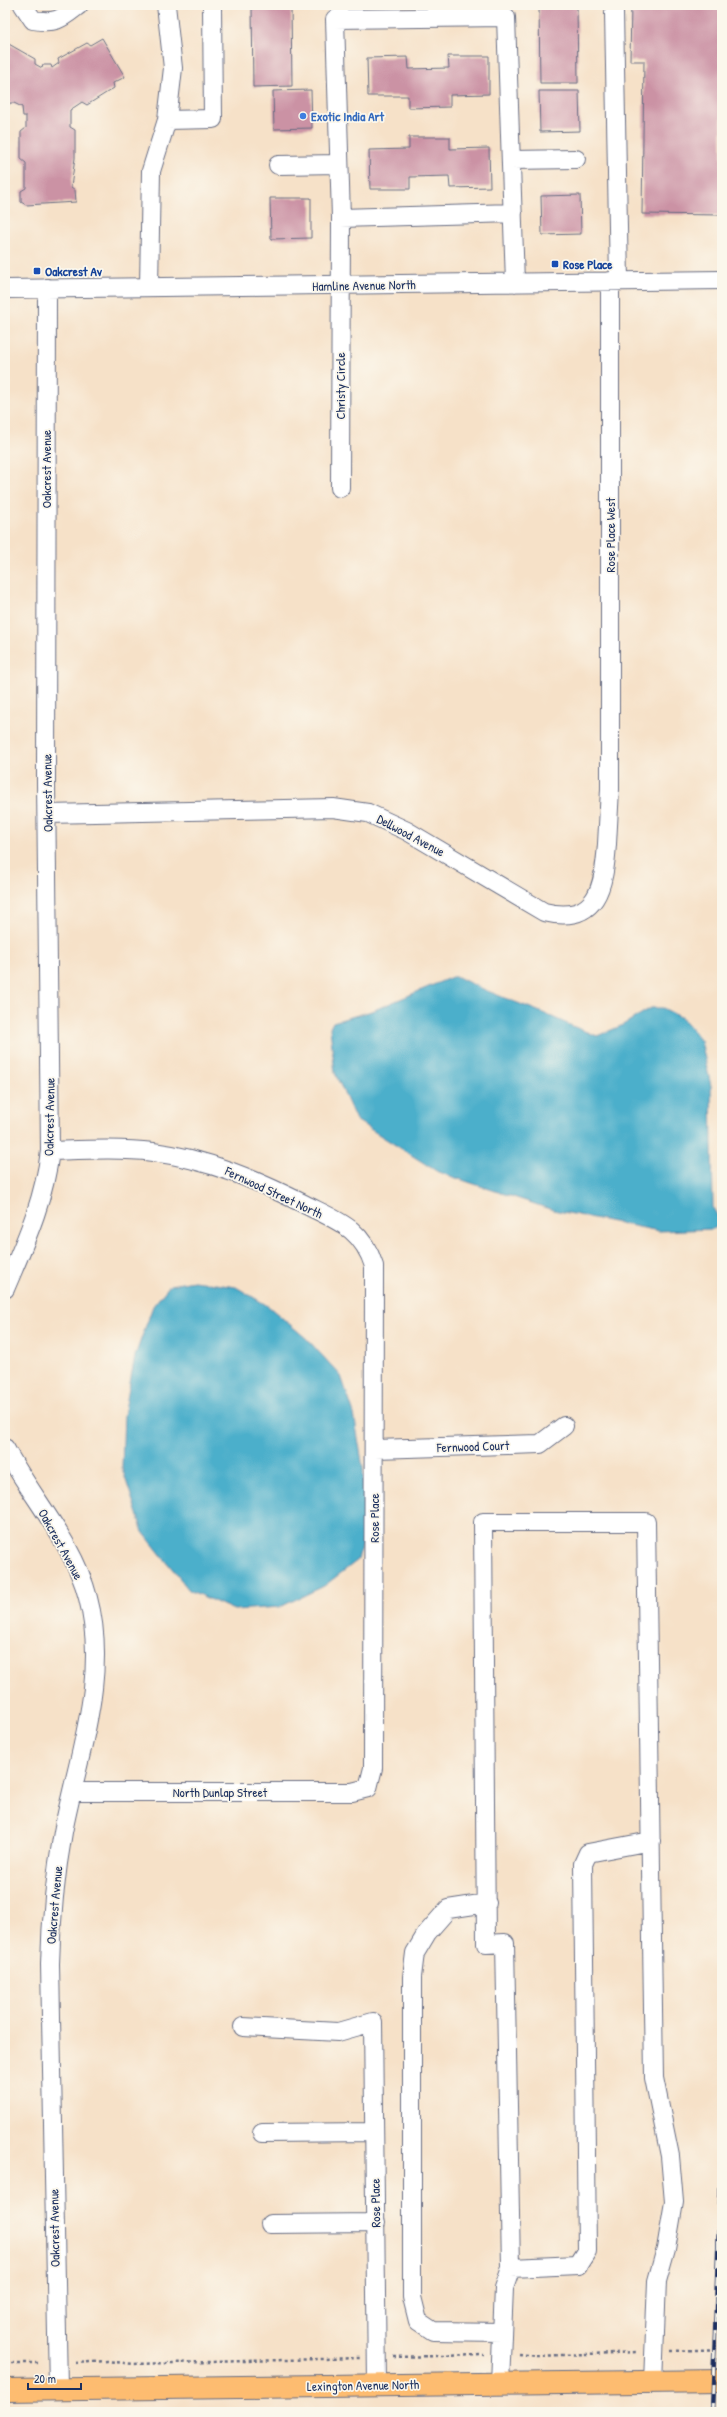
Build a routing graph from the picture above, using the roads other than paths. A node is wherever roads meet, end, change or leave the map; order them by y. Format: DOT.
graph roads {
  1 [pos="23,5"];
  2 [pos="79,5"];
  3 [pos="166,5"];
  4 [pos="212,5"];
  5 [pos="614,12"];
  6 [pos="166,120"];
  7 [pos="576,159"];
  8 [pos="511,160"];
  9 [pos="278,164"];
  10 [pos="339,164"];
  11 [pos="513,213"];
  12 [pos="341,218"];
  13 [pos="722,280"];
  14 [pos="615,281"];
  15 [pos="515,283"];
  16 [pos="341,285"];
  17 [pos="149,287"];
  18 [pos="47,288"];
  19 [pos="5,289"];
  20 [pos="340,488"];
  21 [pos="610,789"];
  22 [pos="47,814"];
  23 [pos="50,1151"];
  24 [pos="368,1249"];
  25 [pos="5,1289"];
  26 [pos="564,1426"];
  27 [pos="5,1448"];
  28 [pos="375,1449"];
  29 [pos="368,1788"];
  30 [pos="72,1792"];
  31 [pos="651,1841"];
  32 [pos="486,1903"];
  33 [pos="243,2027"];
  34 [pos="374,2132"];
  35 [pos="262,2133"];
  36 [pos="376,2223"];
  37 [pos="270,2224"];
  38 [pos="511,2268"];
  39 [pos="502,2332"];
  40 [pos="722,2381"];
  41 [pos="653,2382"];
  42 [pos="500,2383"];
  43 [pos="377,2384"];
  44 [pos="58,2388"];
  45 [pos="5,2390"];
  1 -- 2 [label="street"];
  3 -- 6 [label="street"];
  4 -- 6 [label="street"];
  5 -- 14 [label="street, Rose Place West"];
  6 -- 17 [label="street"];
  7 -- 8 [label="street"];
  8 -- 10 [label="street, Christy Circle"];
  8 -- 11 [label="street"];
  9 -- 10 [label="street"];
  10 -- 12 [label="street, Christy Circle"];
  11 -- 12 [label="street"];
  11 -- 15 [label="street"];
  12 -- 16 [label="street, Christy Circle"];
  13 -- 14 [label="street, Hamline Avenue North"];
  14 -- 15 [label="street, Hamline Avenue North"];
  14 -- 21 [label="street, Rose Place West"];
  15 -- 16 [label="street, Hamline Avenue North"];
  16 -- 17 [label="street, Hamline Avenue North"];
  16 -- 20 [label="street, Christy Circle"];
  17 -- 18 [label="street, Hamline Avenue North"];
  18 -- 19 [label="street, Hamline Avenue North"];
  18 -- 22 [label="street, Oakcrest Avenue"];
  21 -- 22 [label="street, Dellwood Avenue"];
  22 -- 23 [label="street, Oakcrest Avenue"];
  23 -- 24 [label="street, Fernwood Street North"];
  23 -- 25 [label="street, Oakcrest Avenue"];
  24 -- 28 [label="street, Rose Place"];
  26 -- 28 [label="street, Fernwood Court"];
  27 -- 30 [label="street, Oakcrest Avenue"];
  28 -- 29 [label="street, Rose Place"];
  29 -- 30 [label="street, North Dunlap Street"];
  30 -- 44 [label="street, Oakcrest Avenue"];
  31 -- 32 [label="street"];
  31 -- 38 [label="street"];
  31 -- 41 [label="street"];
  32 -- 38 [label="street"];
  32 -- 39 [label="street"];
  33 -- 34 [label="street, Rose Place"];
  34 -- 35 [label="street"];
  34 -- 36 [label="street, Rose Place"];
  36 -- 37 [label="street"];
  36 -- 43 [label="street, Rose Place"];
  38 -- 39 [label="street"];
  39 -- 42 [label="street"];
  40 -- 41 [label="main road, Lexington Avenue North"];
  41 -- 42 [label="main road, Lexington Avenue North"];
  42 -- 43 [label="main road, Lexington Avenue North"];
  43 -- 44 [label="main road, Lexington Avenue North"];
  44 -- 45 [label="main road, Lexington Avenue North"];
}
